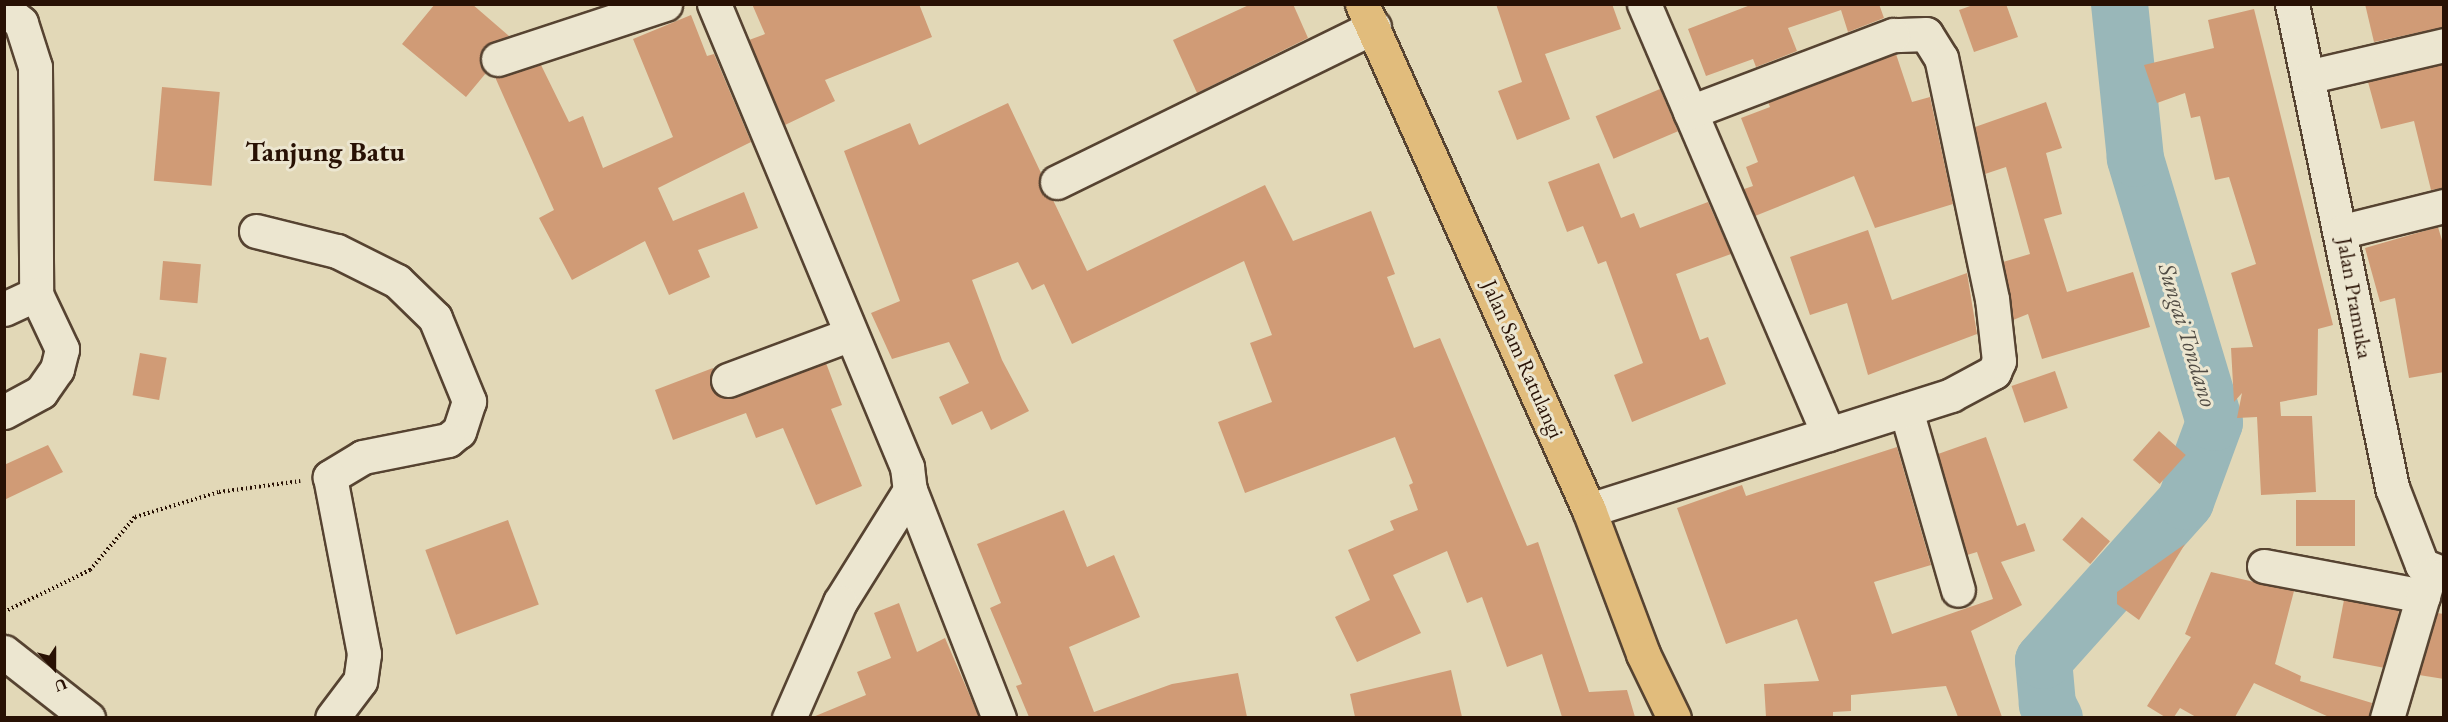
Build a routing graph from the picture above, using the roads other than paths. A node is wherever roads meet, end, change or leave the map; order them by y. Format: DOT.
graph roads {
  1 [pos="665,4"];
  2 [pos="714,4"];
  3 [pos="1644,4"];
  4 [pos="2292,4"];
  5 [pos="4,9"];
  6 [pos="1368,16"];
  7 [pos="2444,45"];
  8 [pos="498,59"];
  9 [pos="2311,76"];
  10 [pos="1690,112"];
  11 [pos="1057,182"];
  12 [pos="2444,206"];
  13 [pos="256,231"];
  14 [pos="2343,231"];
  15 [pos="36,294"];
  16 [pos="4,309"];
  17 [pos="851,334"];
  18 [pos="728,380"];
  19 [pos="1906,410"];
  20 [pos="4,412"];
  21 [pos="1827,434"];
  22 [pos="910,490"];
  23 [pos="1589,510"];
  24 [pos="2264,566"];
  25 [pos="2432,580"];
  26 [pos="1958,590"];
  27 [pos="4,652"];
  28 [pos="88,717"];
  29 [pos="332,717"];
  30 [pos="789,717"];
  31 [pos="999,717"];
  32 [pos="1674,717"];
  33 [pos="2387,717"];
  1 -- 8 [label="street"];
  2 -- 17 [label="street"];
  3 -- 10 [label="street"];
  4 -- 9 [label="street, Jalan Pramuka"];
  5 -- 15 [label="street"];
  6 -- 11 [label="street"];
  6 -- 23 [label="main road, Jalan Sam Ratulangi"];
  7 -- 9 [label="street"];
  9 -- 14 [label="street, Jalan Pramuka"];
  10 -- 19 [label="street"];
  10 -- 21 [label="street"];
  12 -- 14 [label="street"];
  13 -- 29 [label="street"];
  14 -- 25 [label="street, Jalan Pramuka"];
  15 -- 16 [label="street"];
  15 -- 20 [label="street"];
  17 -- 18 [label="street"];
  17 -- 22 [label="street"];
  19 -- 21 [label="street"];
  19 -- 26 [label="street"];
  21 -- 23 [label="street"];
  22 -- 30 [label="street"];
  22 -- 31 [label="street"];
  23 -- 32 [label="main road, Jalan Sam Ratulangi"];
  24 -- 25 [label="street"];
  25 -- 33 [label="street"];
  27 -- 28 [label="street"];
}
